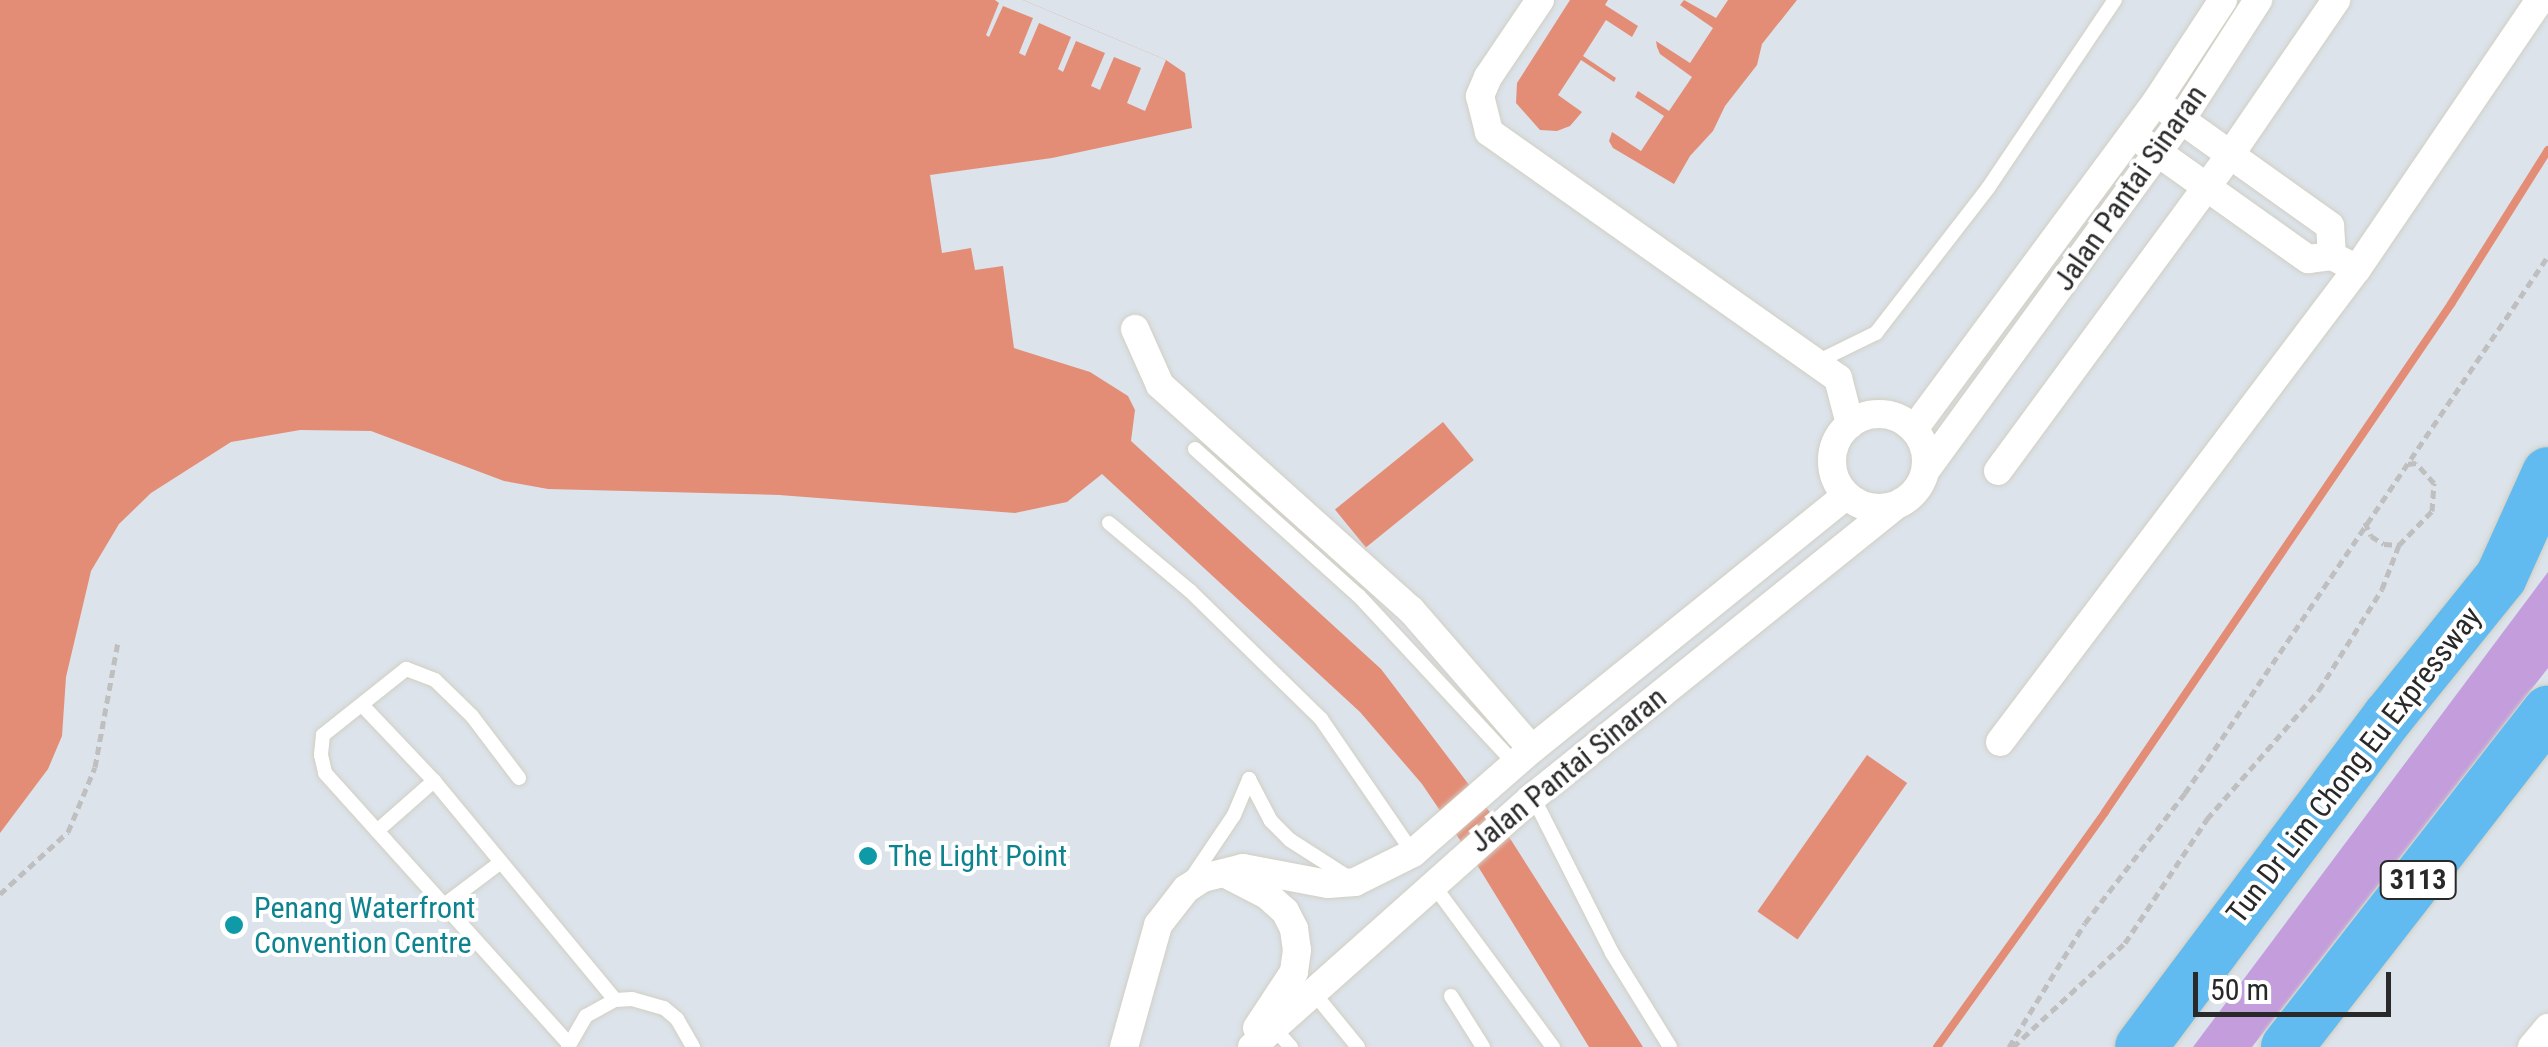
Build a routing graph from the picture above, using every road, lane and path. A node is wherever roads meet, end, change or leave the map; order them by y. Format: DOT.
graph roads {
  1 [pos="1540,0"];
  2 [pos="2115,0"];
  3 [pos="2223,0"];
  4 [pos="2258,0"];
  5 [pos="2336,0"];
  6 [pos="2540,0"];
  7 [pos="2156,102"];
  8 [pos="2181,120"];
  9 [pos="2132,134"];
  10 [pos="2158,152"];
  11 [pos="2230,155"];
  12 [pos="2207,187"];
  13 [pos="2548,256"];
  14 [pos="2344,262"];
  15 [pos="1135,329"];
  16 [pos="1817,362"];
  17 [pos="1850,424"];
  18 [pos="1914,429"];
  19 [pos="1195,448"];
  20 [pos="2404,464"];
  21 [pos="1926,470"];
  22 [pos="1998,470"];
  23 [pos="2548,473"];
  24 [pos="1846,496"];
  25 [pos="1895,506"];
  26 [pos="2548,520"];
  27 [pos="2364,522"];
  28 [pos="1109,523"];
  29 [pos="2399,545"];
  30 [pos="2501,577"];
  31 [pos="118,642"];
  32 [pos="362,705"];
  33 [pos="2548,712"];
  34 [pos="2000,742"];
  35 [pos="1516,763"];
  36 [pos="519,778"];
  37 [pos="434,781"];
  38 [pos="1533,796"];
  39 [pos="377,831"];
  40 [pos="1420,847"];
  41 [pos="501,862"];
  42 [pos="1224,873"];
  43 [pos="1439,876"];
  44 [pos="1356,882"];
  45 [pos="1186,888"];
  46 [pos="0,894"];
  47 [pos="444,905"];
  48 [pos="1312,991"];
  49 [pos="1451,996"];
  50 [pos="615,1000"];
  51 [pos="2548,1028"];
  52 [pos="2304,1032"];
  53 [pos="1282,1037"];
  54 [pos="568,1046"];
  55 [pos="693,1047"];
  56 [pos="1124,1047"];
  57 [pos="1249,1047"];
  58 [pos="1358,1047"];
  59 [pos="1483,1047"];
  60 [pos="1553,1047"];
  61 [pos="1670,1047"];
  62 [pos="2011,1047"];
  63 [pos="2141,1047"];
  64 [pos="2532,1047"];
  1 -- 16 [label="street"];
  2 -- 16 [label="lane"];
  3 -- 7 [label="street, Jalan Pantai Sinaran"];
  4 -- 8 [label="street, Jalan Pantai Sinaran"];
  5 -- 11 [label="street"];
  6 -- 14 [label="street"];
  7 -- 8 [label="street"];
  7 -- 9 [label="street, Jalan Pantai Sinaran"];
  8 -- 10 [label="street, Jalan Pantai Sinaran"];
  8 -- 11 [label="street"];
  9 -- 10 [label="street"];
  9 -- 18 [label="street, Jalan Pantai Sinaran"];
  10 -- 12 [label="street"];
  10 -- 21 [label="street, Jalan Pantai Sinaran"];
  11 -- 12 [label="street"];
  11 -- 14 [label="street"];
  12 -- 14 [label="street"];
  12 -- 22 [label="street"];
  13 -- 20 [label="path"];
  14 -- 34 [label="street"];
  15 -- 35 [label="street"];
  16 -- 17 [label="street"];
  17 -- 18 [label="street"];
  17 -- 24 [label="street"];
  18 -- 21 [label="street"];
  19 -- 35 [label="lane"];
  20 -- 27 [label="path"];
  20 -- 29 [label="path"];
  21 -- 25 [label="street"];
  23 -- 30 [label="highway, Tun Dr Lim Chong Eu Expressway"];
  24 -- 25 [label="street"];
  24 -- 35 [label="street, Jalan Pantai Sinaran"];
  25 -- 38 [label="street, Jalan Pantai Sinaran"];
  26 -- 30 [label="highway"];
  27 -- 29 [label="path"];
  27 -- 62 [label="path"];
  28 -- 40 [label="lane"];
  29 -- 62 [label="path"];
  30 -- 63 [label="highway, Tun Dr Lim Chong Eu Expressway"];
  31 -- 46 [label="path"];
  32 -- 36 [label="lane"];
  32 -- 37 [label="lane"];
  32 -- 39 [label="lane"];
  33 -- 52 [label="highway, 3113"];
  35 -- 40 [label="street, Jalan Pantai Sinaran"];
  37 -- 39 [label="lane"];
  37 -- 41 [label="lane"];
  38 -- 43 [label="street, Jalan Pantai Sinaran"];
  38 -- 61 [label="lane"];
  39 -- 47 [label="lane"];
  40 -- 44 [label="street, Jalan Pantai Sinaran"];
  41 -- 47 [label="lane"];
  41 -- 50 [label="lane"];
  42 -- 44 [label="street, Jalan Pantai Sinaran"];
  42 -- 45 [label="street, Jalan Pantai Sinaran"];
  42 -- 57 [label="street, Jalan Pantai Sinaran"];
  43 -- 48 [label="street, Jalan Pantai Sinaran"];
  43 -- 60 [label="lane"];
  44 -- 45 [label="lane"];
  45 -- 56 [label="street"];
  47 -- 54 [label="lane"];
  48 -- 53 [label="street, Jalan Pantai Sinaran"];
  48 -- 58 [label="lane"];
  49 -- 59 [label="lane"];
  50 -- 54 [label="lane"];
  50 -- 55 [label="lane"];
  51 -- 64 [label="street"];
  53 -- 57 [label="street, Jalan Pantai Sinaran"];
}
